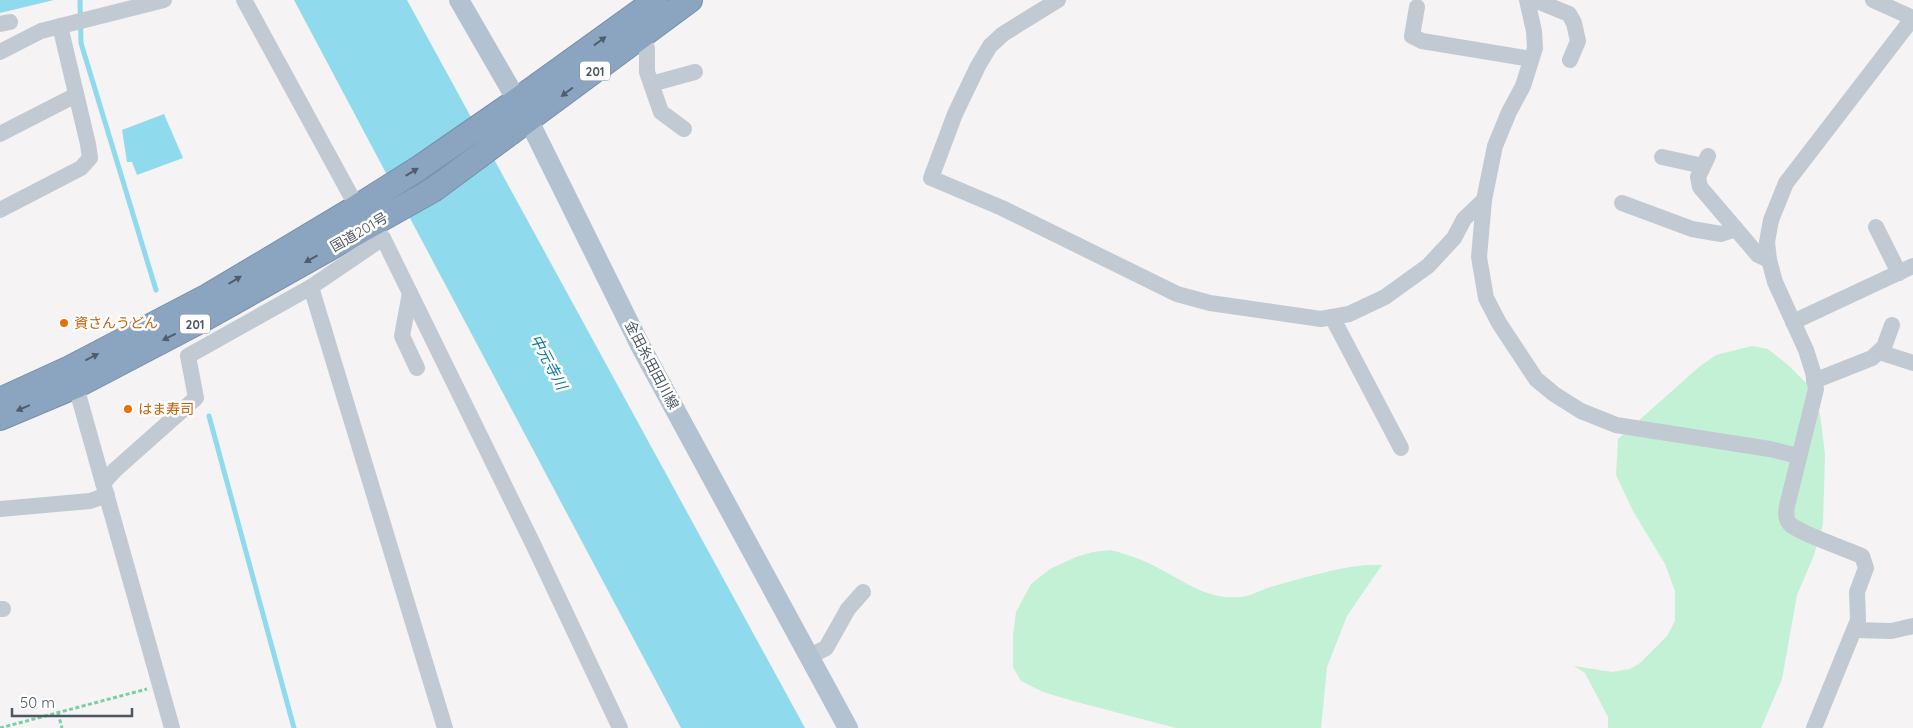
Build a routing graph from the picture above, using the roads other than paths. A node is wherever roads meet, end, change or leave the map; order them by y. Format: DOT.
graph roads {
  1 [pos="164,0"];
  2 [pos="244,0"];
  3 [pos="459,0"];
  4 [pos="656,0"];
  5 [pos="690,0"];
  6 [pos="1058,0"];
  7 [pos="1527,0"];
  8 [pos="1535,0"];
  9 [pos="1873,0"];
  10 [pos="1417,7"];
  11 [pos="1913,18"];
  12 [pos="60,26"];
  13 [pos="639,38"];
  14 [pos="0,52"];
  15 [pos="1531,59"];
  16 [pos="1570,60"];
  17 [pos="695,72"];
  18 [pos="651,84"];
  19 [pos="76,95"];
  20 [pos="522,111"];
  21 [pos="684,129"];
  22 [pos="0,134"];
  23 [pos="1662,157"];
  24 [pos="1484,200"];
  25 [pos="1622,203"];
  26 [pos="0,210"];
  27 [pos="373,217"];
  28 [pos="1876,227"];
  29 [pos="1736,229"];
  30 [pos="1769,260"];
  31 [pos="1906,269"];
  32 [pos="311,287"];
  33 [pos="410,293"];
  34 [pos="1332,317"];
  35 [pos="1794,322"];
  36 [pos="1892,325"];
  37 [pos="1879,352"];
  38 [pos="1913,363"];
  39 [pos="417,368"];
  40 [pos="73,377"];
  41 [pos="1814,381"];
  42 [pos="0,400"];
  43 [pos="0,418"];
  44 [pos="1401,448"];
  45 [pos="1798,456"];
  46 [pos="105,489"];
  47 [pos="0,509"];
  48 [pos="863,592"];
  49 [pos="1913,626"];
  50 [pos="1855,630"];
  51 [pos="810,656"];
  52 [pos="172,728"];
  53 [pos="445,728"];
  54 [pos="620,728"];
  55 [pos="848,728"];
  56 [pos="1814,728"];
  1 -- 12 [label="street"];
  2 -- 27 [label="street"];
  3 -- 20 [label="main road, 金田糸田田川線"];
  20 -- 4 [label="highway, 国道201号 / 201, one-way"];
  5 -- 13 [label="highway, 国道201号 / 201"];
  6 -- 34 [label="street"];
  7 -- 15 [label="street"];
  8 -- 16 [label="street"];
  9 -- 11 [label="street"];
  10 -- 15 [label="street"];
  11 -- 30 [label="street"];
  12 -- 14 [label="street"];
  12 -- 19 [label="street"];
  13 -- 18 [label="street"];
  13 -- 20 [label="highway, 国道201号 / 201, one-way"];
  15 -- 24 [label="street"];
  17 -- 18 [label="street"];
  18 -- 21 [label="street"];
  19 -- 22 [label="street"];
  19 -- 26 [label="street"];
  20 -- 27 [label="highway, 国道201号 / 201"];
  27 -- 20 [label="highway, 国道201号 / 201, one-way"];
  20 -- 51 [label="main road, 金田糸田田川線"];
  23 -- 29 [label="street"];
  24 -- 34 [label="street"];
  24 -- 45 [label="street"];
  25 -- 29 [label="street"];
  27 -- 32 [label="street"];
  27 -- 33 [label="street"];
  27 -- 40 [label="highway, 国道201号 / 201"];
  28 -- 31 [label="street"];
  29 -- 30 [label="street"];
  30 -- 35 [label="street"];
  31 -- 35 [label="street"];
  32 -- 46 [label="street"];
  32 -- 53 [label="street"];
  33 -- 39 [label="street"];
  33 -- 54 [label="street"];
  34 -- 44 [label="street"];
  35 -- 41 [label="street"];
  36 -- 37 [label="street"];
  37 -- 38 [label="street"];
  37 -- 41 [label="street"];
  40 -- 42 [label="highway, 国道201号 / 201"];
  40 -- 43 [label="highway, 国道201号 / 201, one-way"];
  40 -- 46 [label="street"];
  41 -- 45 [label="street"];
  45 -- 50 [label="street"];
  46 -- 47 [label="street"];
  46 -- 52 [label="street"];
  48 -- 51 [label="street"];
  49 -- 50 [label="street"];
  50 -- 56 [label="street"];
  51 -- 55 [label="main road, 金田糸田田川線"];
}
